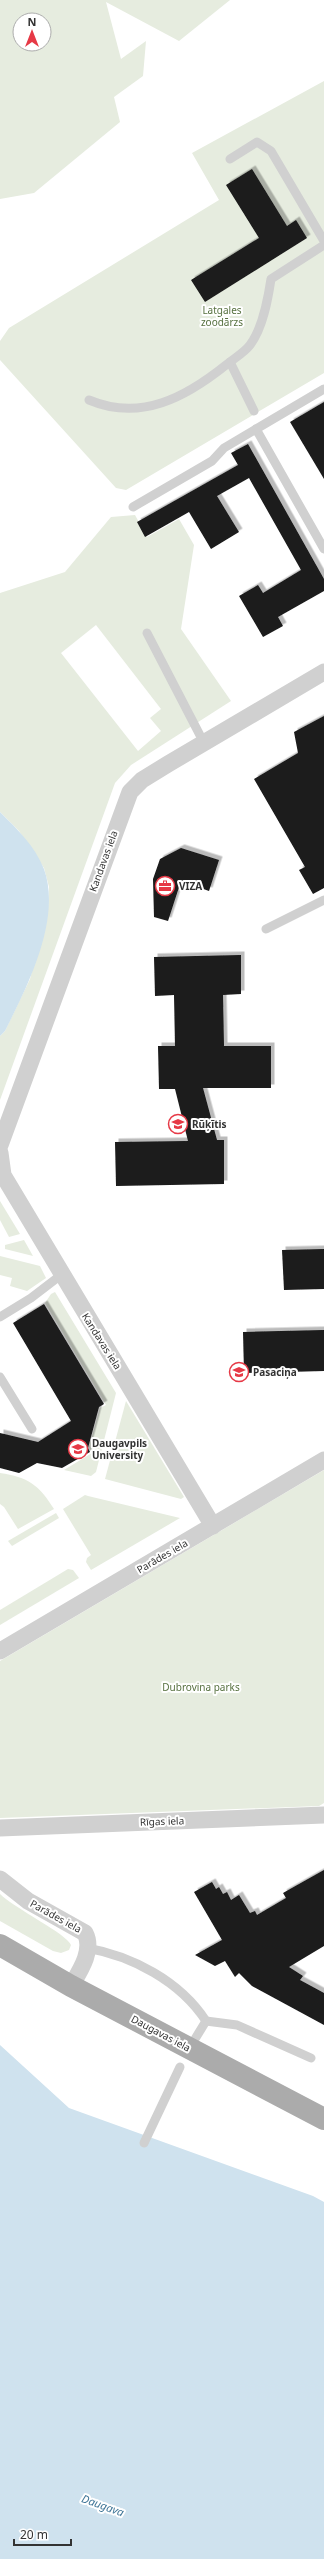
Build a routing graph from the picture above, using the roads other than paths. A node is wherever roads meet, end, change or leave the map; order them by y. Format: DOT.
graph roads {
  1 [pos="230,159"];
  2 [pos="324,241"];
  3 [pos="324,245"];
  4 [pos="230,362"];
  5 [pos="324,390"];
  6 [pos="89,400"];
  7 [pos="254,411"];
  8 [pos="256,429"];
  9 [pos="133,507"];
  10 [pos="324,549"];
  11 [pos="147,633"];
  12 [pos="324,672"];
  13 [pos="200,745"];
  14 [pos="324,900"];
  15 [pos="266,929"];
  16 [pos="0,1146"];
  17 [pos="0,1163"];
  18 [pos="61,1275"];
  19 [pos="0,1317"];
  20 [pos="0,1377"];
  21 [pos="32,1429"];
  22 [pos="324,1460"];
  23 [pos="213,1526"];
  24 [pos="0,1651"];
  25 [pos="324,1815"];
  26 [pos="0,1828"];
  27 [pos="0,1879"];
  28 [pos="0,1945"];
  29 [pos="88,1948"];
  30 [pos="71,1986"];
  31 [pos="206,2021"];
  32 [pos="195,2039"];
  33 [pos="311,2058"];
  34 [pos="180,2067"];
  35 [pos="324,2119"];
  36 [pos="144,2143"];
  1 -- 2 [label="lane"];
  3 -- 4 [label="lane"];
  4 -- 6 [label="lane"];
  4 -- 7 [label="lane"];
  5 -- 8 [label="lane"];
  8 -- 9 [label="lane"];
  8 -- 10 [label="lane"];
  11 -- 13 [label="lane"];
  12 -- 13 [label="street, Kandavas iela"];
  13 -- 16 [label="street, Kandavas iela"];
  14 -- 15 [label="lane"];
  17 -- 18 [label="street, Kandavas iela"];
  18 -- 19 [label="lane"];
  18 -- 23 [label="street, Kandavas iela"];
  20 -- 21 [label="lane"];
  22 -- 23 [label="street, Parādes iela"];
  23 -- 24 [label="street, Parādes iela"];
  25 -- 26 [label="street, Rīgas iela"];
  27 -- 29 [label="street, Parādes iela"];
  28 -- 30 [label="main road, Daugavas iela"];
  29 -- 30 [label="street"];
  29 -- 31 [label="lane"];
  30 -- 35 [label="main road, Daugavas iela"];
  31 -- 32 [label="lane"];
  31 -- 33 [label="lane"];
  34 -- 36 [label="lane"];
}
